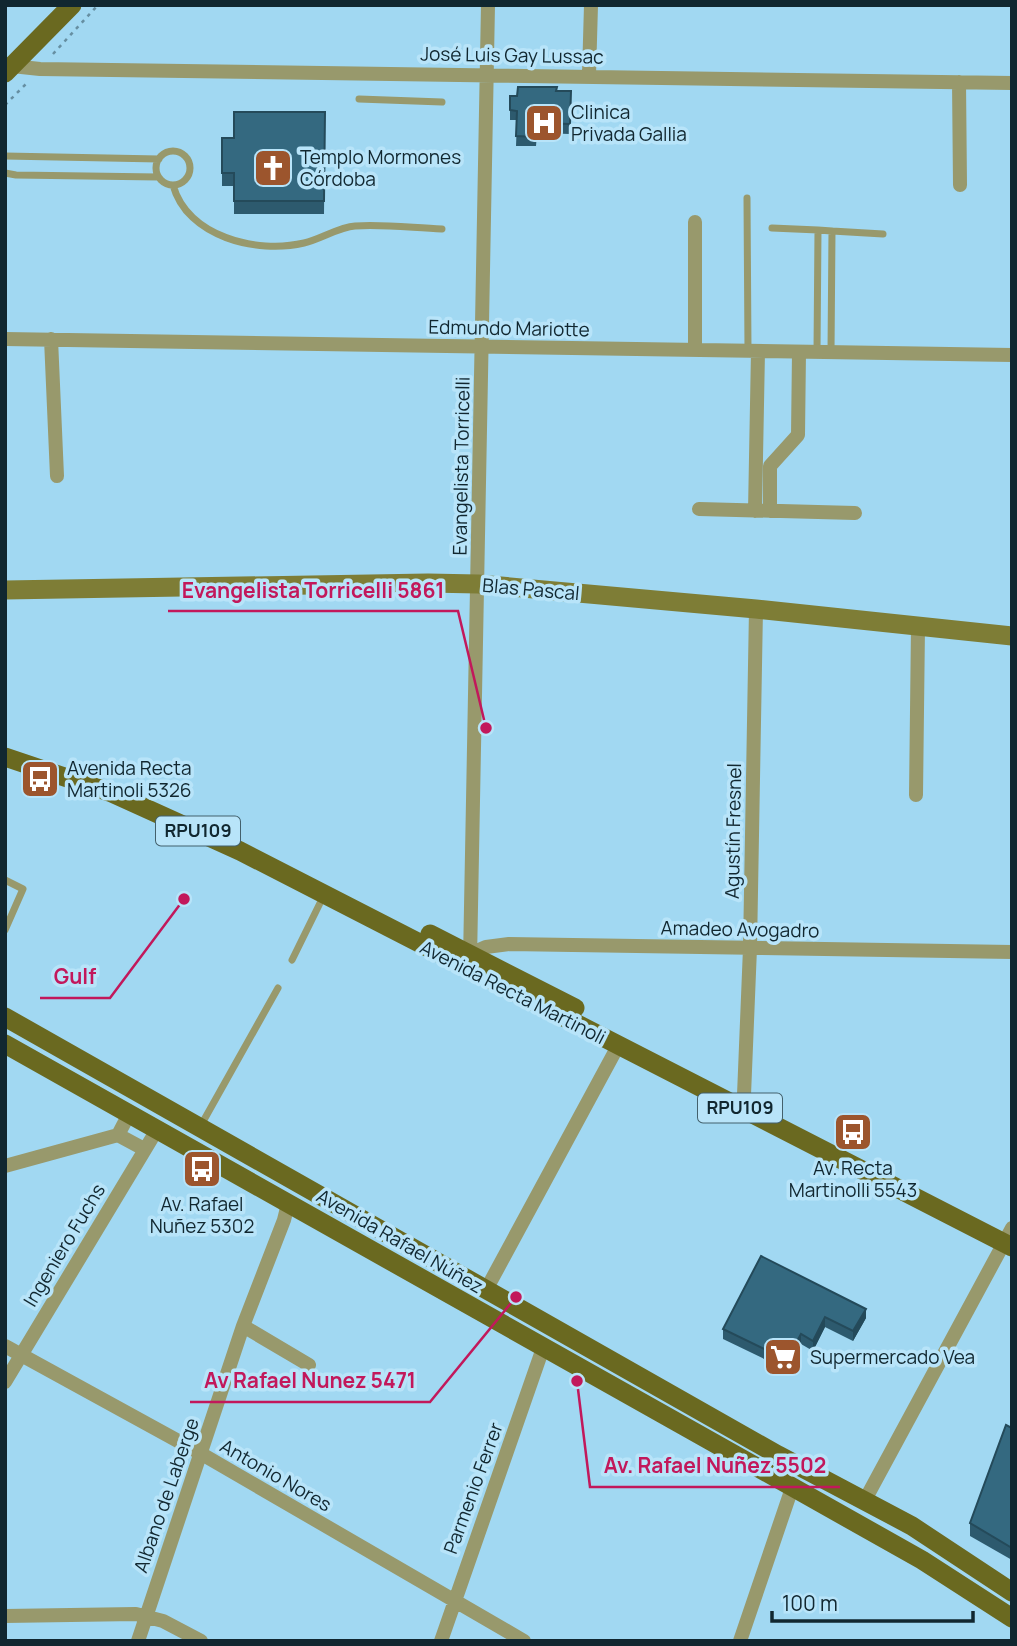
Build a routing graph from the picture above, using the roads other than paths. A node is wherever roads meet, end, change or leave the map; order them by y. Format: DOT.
graph roads {
  1 [pos="72,5"];
  2 [pos="488,5"];
  3 [pos="591,5"];
  4 [pos="9,70"];
  5 [pos="488,74"];
  6 [pos="589,75"];
  7 [pos="959,82"];
  8 [pos="1012,83"];
  9 [pos="359,99"];
  10 [pos="442,102"];
  11 [pos="5,156"];
  12 [pos="159,159"];
  13 [pos="5,173"];
  14 [pos="158,177"];
  15 [pos="173,185"];
  16 [pos="960,185"];
  17 [pos="747,198"];
  18 [pos="695,222"];
  19 [pos="772,228"];
  20 [pos="442,229"];
  21 [pos="818,230"];
  22 [pos="832,231"];
  23 [pos="883,234"];
  24 [pos="5,339"];
  25 [pos="51,339"];
  26 [pos="483,347"];
  27 [pos="695,350"];
  28 [pos="753,351"];
  29 [pos="799,352"];
  30 [pos="824,352"];
  31 [pos="1012,355"];
  32 [pos="763,466"];
  33 [pos="57,476"];
  34 [pos="699,509"];
  35 [pos="762,511"];
  36 [pos="855,513"];
  37 [pos="478,584"];
  38 [pos="5,590"];
  39 [pos="756,609"];
  40 [pos="918,627"];
  41 [pos="1012,636"];
  42 [pos="5,743"];
  43 [pos="5,757"];
  44 [pos="916,795"];
  45 [pos="5,880"];
  46 [pos="325,894"];
  47 [pos="5,930"];
  48 [pos="750,948"];
  49 [pos="1012,952"];
  50 [pos="292,960"];
  51 [pos="470,961"];
  52 [pos="278,988"];
  53 [pos="5,1017"];
  54 [pos="5,1044"];
  55 [pos="618,1046"];
  56 [pos="121,1083"];
  57 [pos="744,1095"];
  58 [pos="129,1114"];
  59 [pos="158,1128"];
  60 [pos="200,1128"];
  61 [pos="118,1135"];
  62 [pos="144,1149"];
  63 [pos="5,1166"];
  64 [pos="274,1170"];
  65 [pos="288,1204"];
  66 [pos="1010,1236"];
  67 [pos="486,1290"];
  68 [pos="243,1326"];
  69 [pos="5,1346"];
  70 [pos="543,1348"];
  71 [pos="20,1355"];
  72 [pos="309,1365"];
  73 [pos="5,1382"];
  74 [pos="200,1453"];
  75 [pos="792,1488"];
  76 [pos="865,1500"];
  77 [pos="1012,1592"];
  78 [pos="454,1600"];
  79 [pos="5,1616"];
  80 [pos="145,1616"];
  81 [pos="1012,1618"];
  82 [pos="138,1641"];
  83 [pos="201,1641"];
  84 [pos="441,1641"];
  85 [pos="524,1641"];
  86 [pos="740,1641"];
  1 -- 4 [label="main road"];
  2 -- 5 [label="street, Evangelista Torricelli"];
  3 -- 6 [label="street"];
  4 -- 5 [label="street, José Luis Gay Lussac"];
  5 -- 6 [label="street, José Luis Gay Lussac"];
  5 -- 26 [label="street, Evangelista Torricelli"];
  6 -- 7 [label="street, José Luis Gay Lussac"];
  7 -- 8 [label="street, José Luis Gay Lussac"];
  7 -- 16 [label="street"];
  9 -- 10 [label="lane"];
  11 -- 12 [label="lane"];
  12 -- 14 [label="lane"];
  12 -- 15 [label="lane"];
  13 -- 14 [label="lane"];
  14 -- 15 [label="lane"];
  15 -- 20 [label="lane"];
  17 -- 28 [label="lane"];
  18 -- 27 [label="street"];
  19 -- 21 [label="lane"];
  21 -- 22 [label="lane"];
  21 -- 30 [label="lane"];
  22 -- 23 [label="lane"];
  22 -- 30 [label="lane"];
  24 -- 25 [label="street, Edmundo Mariotte"];
  25 -- 26 [label="street, Edmundo Mariotte"];
  25 -- 33 [label="street"];
  26 -- 27 [label="street, Edmundo Mariotte"];
  26 -- 37 [label="street, Evangelista Torricelli"];
  27 -- 28 [label="street, Edmundo Mariotte"];
  28 -- 29 [label="street, Edmundo Mariotte"];
  28 -- 32 [label="street"];
  29 -- 30 [label="street, Edmundo Mariotte"];
  29 -- 32 [label="street"];
  30 -- 31 [label="street, Edmundo Mariotte"];
  32 -- 35 [label="street"];
  34 -- 35 [label="street"];
  35 -- 36 [label="street"];
  37 -- 38 [label="main road, Blas Pascal"];
  37 -- 39 [label="main road, Blas Pascal"];
  37 -- 51 [label="street, Evangelista Torricelli"];
  39 -- 40 [label="main road, Blas Pascal"];
  39 -- 48 [label="street, Agustín Fresnel"];
  40 -- 41 [label="main road, Blas Pascal"];
  40 -- 44 [label="street"];
  42 -- 51 [label="main road, Avenida Recta Martinoli / RPU109"];
  43 -- 46 [label="main road, RPU109"];
  45 -- 47 [label="lane"];
  46 -- 50 [label="lane"];
  46 -- 51 [label="main road, RPU109"];
  48 -- 49 [label="street, Amadeo Avogadro"];
  48 -- 51 [label="street, Amadeo Avogadro"];
  48 -- 57 [label="street, Agustín Fresnel"];
  51 -- 55 [label="main road, Avenida Recta Martinoli / RPU109"];
  51 -- 57 [label="main road, Avenida Recta Martinoli / RPU109"];
  52 -- 60 [label="lane"];
  53 -- 56 [label="main road, Avenida Rafael Núñez"];
  54 -- 58 [label="main road, Avenida Rafael Núñez"];
  55 -- 66 [label="main road, Avenida Recta Martinoli / RPU109"];
  55 -- 67 [label="street"];
  56 -- 58 [label="main road"];
  56 -- 60 [label="main road, Avenida Rafael Núñez"];
  57 -- 66 [label="main road, Avenida Recta Martinoli / RPU109"];
  58 -- 59 [label="main road, Avenida Rafael Núñez"];
  58 -- 61 [label="street"];
  59 -- 62 [label="street, Ingeniero Fuchs"];
  59 -- 64 [label="main road"];
  59 -- 65 [label="main road, Avenida Rafael Núñez"];
  60 -- 64 [label="main road, Avenida Rafael Núñez"];
  61 -- 62 [label="street"];
  61 -- 63 [label="street"];
  62 -- 71 [label="street, Ingeniero Fuchs"];
  64 -- 67 [label="main road, Avenida Rafael Núñez"];
  65 -- 68 [label="street, Albano de Laberge"];
  65 -- 70 [label="main road, Avenida Rafael Núñez"];
  66 -- 76 [label="street"];
  67 -- 76 [label="main road, Avenida Rafael Núñez"];
  68 -- 72 [label="street"];
  68 -- 74 [label="street, Albano de Laberge"];
  69 -- 71 [label="street, Antonio Nores"];
  70 -- 75 [label="main road, Avenida Rafael Núñez"];
  70 -- 78 [label="street, Parmenio Ferrer"];
  71 -- 73 [label="street, Ingeniero Fuchs"];
  71 -- 74 [label="street, Antonio Nores"];
  74 -- 78 [label="street, Antonio Nores"];
  74 -- 80 [label="street, Albano de Laberge"];
  75 -- 81 [label="main road, Avenida Rafael Núñez"];
  75 -- 86 [label="street"];
  76 -- 77 [label="main road, Avenida Rafael Núñez"];
  78 -- 84 [label="street, Parmenio Ferrer"];
  78 -- 85 [label="street, Antonio Nores"];
  79 -- 80 [label="street"];
  80 -- 82 [label="street, Albano de Laberge"];
  80 -- 83 [label="street"];
}
